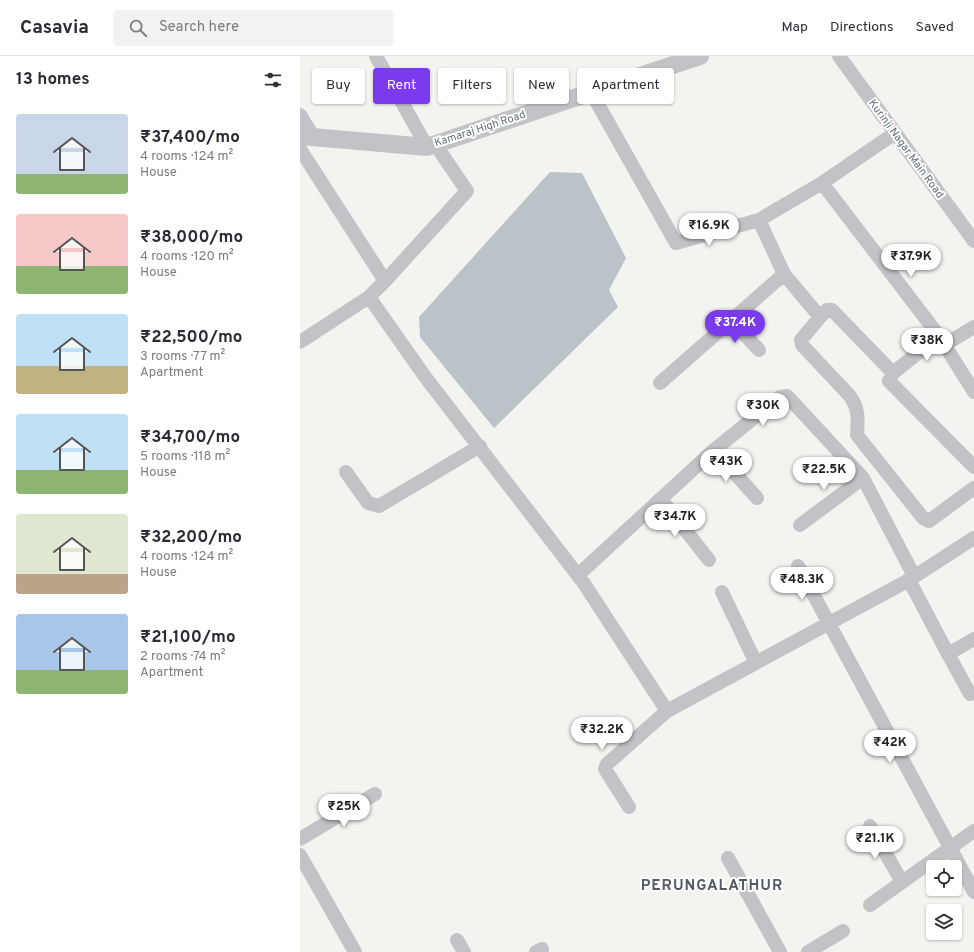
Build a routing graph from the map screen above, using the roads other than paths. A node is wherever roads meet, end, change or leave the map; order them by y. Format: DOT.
graph roads {
  1 [pos="376,56"];
  2 [pos="700,56"];
  3 [pos="839,56"];
  4 [pos="664,68"];
  5 [pos="577,97"];
  6 [pos="598,104"];
  7 [pos="300,115"];
  8 [pos="895,133"];
  9 [pos="305,141"];
  10 [pos="431,145"];
  11 [pos="822,183"];
  12 [pos="759,220"];
  13 [pos="974,241"];
  14 [pos="784,274"];
  15 [pos="385,281"];
  16 [pos="369,297"];
  17 [pos="820,317"];
  18 [pos="731,320"];
  19 [pos="974,327"];
  20 [pos="942,341"];
  21 [pos="300,342"];
  22 [pos="759,350"];
  23 [pos="893,373"];
  24 [pos="660,383"];
  25 [pos="974,392"];
  26 [pos="480,446"];
  27 [pos="714,450"];
  28 [pos="974,467"];
  29 [pos="346,472"];
  30 [pos="863,478"];
  31 [pos="974,488"];
  32 [pos="757,498"];
  33 [pos="661,499"];
  34 [pos="800,525"];
  35 [pos="974,538"];
  36 [pos="709,560"];
  37 [pos="798,566"];
  38 [pos="578,575"];
  39 [pos="911,578"];
  40 [pos="722,592"];
  41 [pos="830,623"];
  42 [pos="974,639"];
  43 [pos="948,654"];
  44 [pos="756,663"];
  45 [pos="970,694"];
  46 [pos="667,711"];
  47 [pos="375,794"];
  48 [pos="629,807"];
  49 [pos="870,826"];
  50 [pos="974,831"];
  51 [pos="300,839"];
  52 [pos="948,848"];
  53 [pos="300,855"];
  54 [pos="728,858"];
  55 [pos="902,882"];
  56 [pos="974,892"];
  57 [pos="870,905"];
  58 [pos="843,931"];
  59 [pos="356,952"];
  60 [pos="780,952"];
  61 [pos="808,952"];
  1 -- 10 [label="street"];
  2 -- 4 [label="street, Kamaraj High Road"];
  3 -- 8 [label="street, Kurinji Nagar Main Road"];
  5 -- 10 [label="street, Kamaraj High Road"];
  6 -- 12 [label="street"];
  7 -- 9 [label="street"];
  8 -- 11 [label="street"];
  8 -- 13 [label="street, Kurinji Nagar Main Road"];
  9 -- 10 [label="street, Kamaraj High Road"];
  9 -- 15 [label="street"];
  10 -- 15 [label="street"];
  11 -- 12 [label="street"];
  11 -- 20 [label="street"];
  12 -- 14 [label="street"];
  14 -- 17 [label="street"];
  14 -- 18 [label="street"];
  15 -- 16 [label="street"];
  16 -- 21 [label="street"];
  16 -- 26 [label="street"];
  17 -- 23 [label="street"];
  17 -- 31 [label="street"];
  18 -- 22 [label="street"];
  18 -- 24 [label="street"];
  19 -- 20 [label="street"];
  20 -- 23 [label="street"];
  20 -- 25 [label="street"];
  23 -- 28 [label="street"];
  26 -- 29 [label="street"];
  26 -- 38 [label="street"];
  27 -- 30 [label="street"];
  27 -- 32 [label="street"];
  27 -- 33 [label="street"];
  30 -- 34 [label="street"];
  30 -- 39 [label="street"];
  33 -- 36 [label="street"];
  33 -- 38 [label="street"];
  35 -- 39 [label="street"];
  37 -- 41 [label="street"];
  38 -- 46 [label="street"];
  39 -- 41 [label="street"];
  39 -- 43 [label="street"];
  40 -- 44 [label="street"];
  41 -- 44 [label="street"];
  41 -- 52 [label="street"];
  42 -- 43 [label="street"];
  43 -- 45 [label="street"];
  44 -- 46 [label="street"];
  46 -- 48 [label="street"];
  47 -- 51 [label="street"];
  49 -- 55 [label="street"];
  50 -- 52 [label="street"];
  52 -- 55 [label="street"];
  52 -- 56 [label="street"];
  53 -- 59 [label="street"];
  54 -- 60 [label="street"];
  55 -- 57 [label="street"];
  58 -- 61 [label="street"];
}
